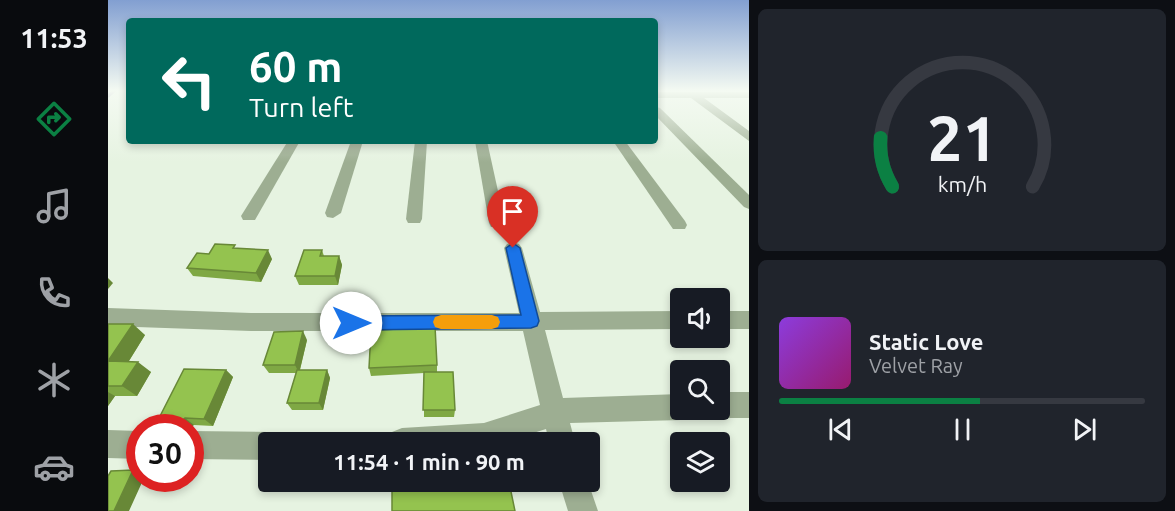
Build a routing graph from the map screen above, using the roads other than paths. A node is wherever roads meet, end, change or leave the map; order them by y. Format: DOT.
graph roads {
  1 [pos="661,115"];
  2 [pos="719,115"];
  3 [pos="749,137"];
  4 [pos="292,144"];
  5 [pos="356,144"];
  6 [pos="421,144"];
  7 [pos="482,144"];
  8 [pos="621,144"];
  9 [pos="749,204"];
  10 [pos="333,213"];
  11 [pos="249,216"];
  12 [pos="414,219"];
  13 [pos="496,223"];
  14 [pos="679,225"];
  15 [pos="513,248"];
  16 [pos="108,317"];
  17 [pos="670,320"];
  18 [pos="730,320"];
  19 [pos="749,320"];
  20 [pos="531,321"];
  21 [pos="730,405"];
  22 [pos="749,405"];
  23 [pos="670,407"];
  24 [pos="553,414"];
  25 [pos="497,432"];
  26 [pos="559,432"];
  27 [pos="108,444"];
  28 [pos="126,445"];
  29 [pos="204,445"];
  30 [pos="258,446"];
  31 [pos="577,492"];
  32 [pos="583,511"];
  1 -- 9 [label="street"];
  2 -- 3 [label="street"];
  4 -- 11 [label="street"];
  5 -- 10 [label="street"];
  6 -- 12 [label="street"];
  7 -- 13 [label="street"];
  8 -- 14 [label="street"];
  15 -- 20 [label="street"];
  16 -- 20 [label="street"];
  17 -- 20 [label="street"];
  18 -- 19 [label="street"];
  20 -- 24 [label="street"];
  21 -- 22 [label="street"];
  23 -- 24 [label="street"];
  24 -- 25 [label="street"];
  24 -- 26 [label="street"];
  27 -- 28 [label="street"];
  29 -- 30 [label="street"];
  31 -- 32 [label="street"];
}
